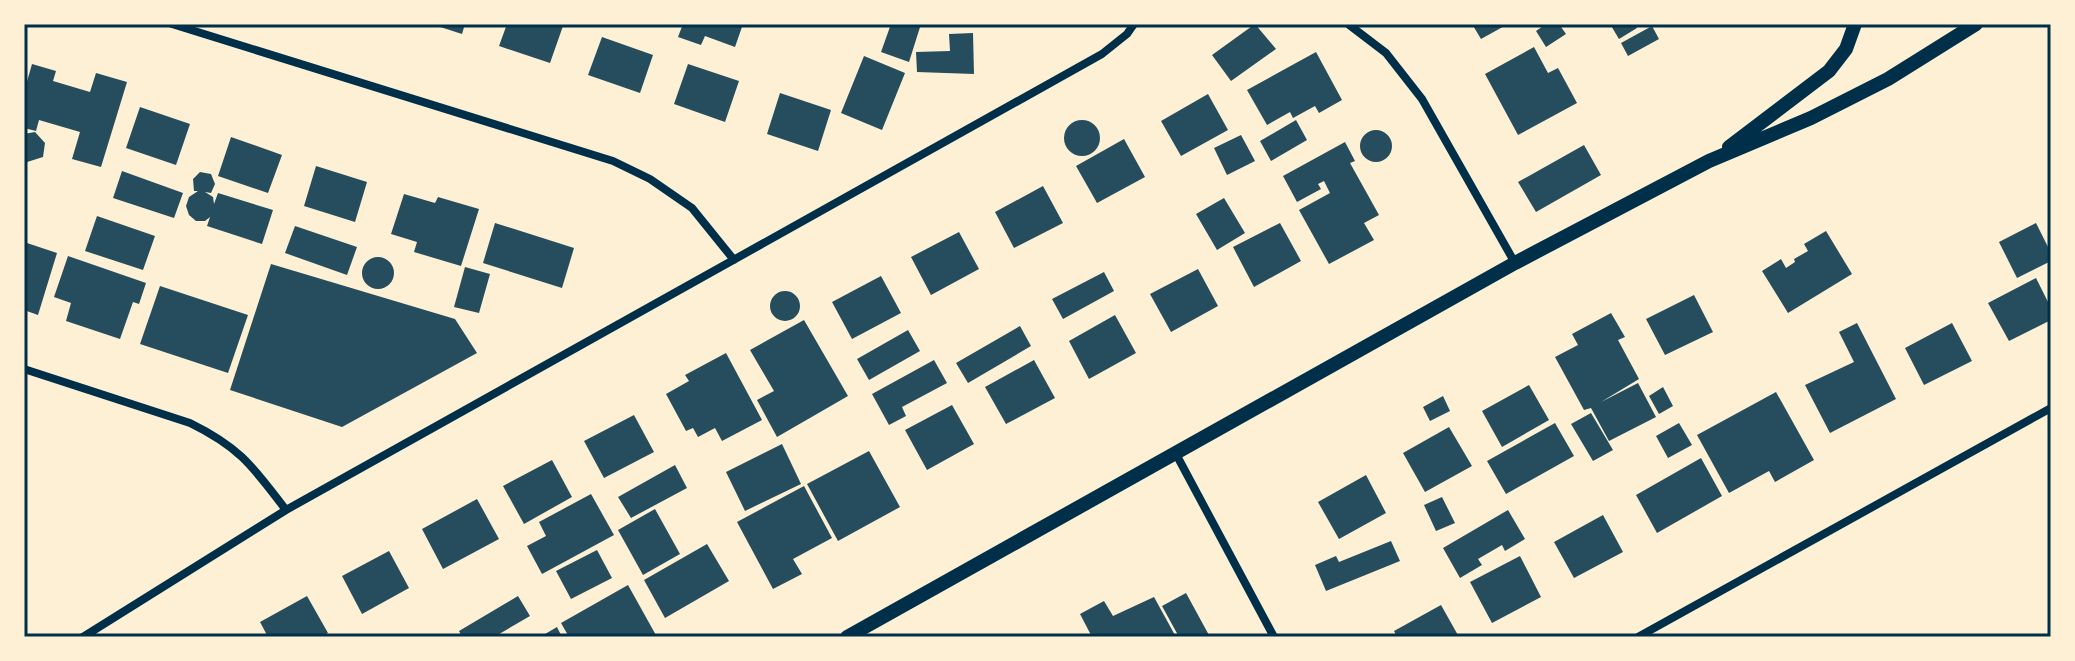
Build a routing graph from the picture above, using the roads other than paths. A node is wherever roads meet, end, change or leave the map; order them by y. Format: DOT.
graph roads {
  1 [pos="172,24"];
  2 [pos="1134,24"];
  3 [pos="1348,24"];
  4 [pos="1855,24"];
  5 [pos="1976,24"];
  6 [pos="1709,161"];
  7 [pos="734,260"];
  8 [pos="1515,263"];
  9 [pos="24,369"];
  10 [pos="2051,408"];
  11 [pos="1176,454"];
  12 [pos="286,510"];
  13 [pos="83,637"];
  14 [pos="847,637"];
  15 [pos="1274,637"];
  16 [pos="1638,637"];
  1 -- 7 [label="street"];
  2 -- 7 [label="street"];
  3 -- 8 [label="street"];
  4 -- 6 [label="street"];
  5 -- 6 [label="street"];
  6 -- 8 [label="street"];
  7 -- 12 [label="street"];
  8 -- 11 [label="street"];
  9 -- 12 [label="street"];
  10 -- 16 [label="street"];
  11 -- 14 [label="street"];
  11 -- 15 [label="street"];
  12 -- 13 [label="street"];
}
